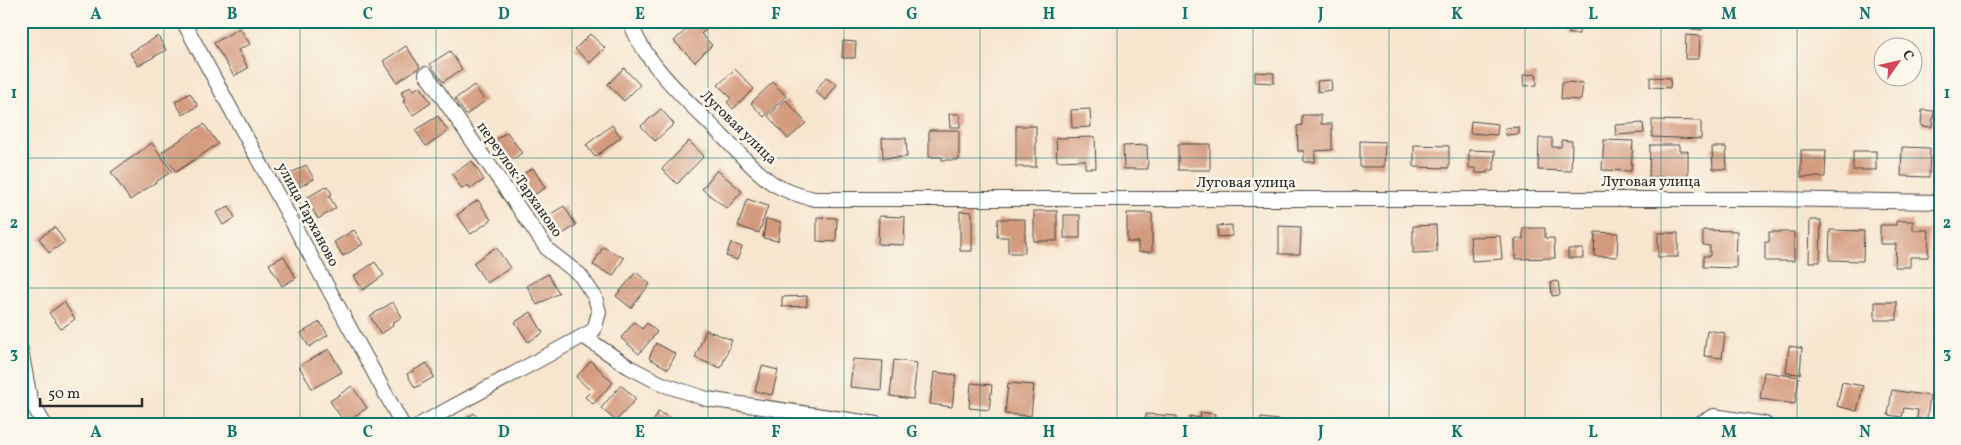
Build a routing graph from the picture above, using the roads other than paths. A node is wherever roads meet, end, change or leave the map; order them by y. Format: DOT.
graph roads {
  1 [pos="183,21"];
  2 [pos="630,21"];
  3 [pos="426,74"];
  4 [pos="1940,202"];
  5 [pos="583,336"];
  6 [pos="21,350"];
  7 [pos="44,424"];
  8 [pos="402,424"];
  9 [pos="420,424"];
  10 [pos="877,424"];
  11 [pos="1698,424"];
  12 [pos="1765,424"];
  1 -- 8 [label="street, улица Тарханово"];
  2 -- 4 [label="street, Луговая улица"];
  3 -- 5 [label="street, переулок Тарханово"];
  5 -- 9 [label="street"];
  5 -- 10 [label="street"];
  6 -- 7 [label="street"];
  11 -- 12 [label="street"];
}
